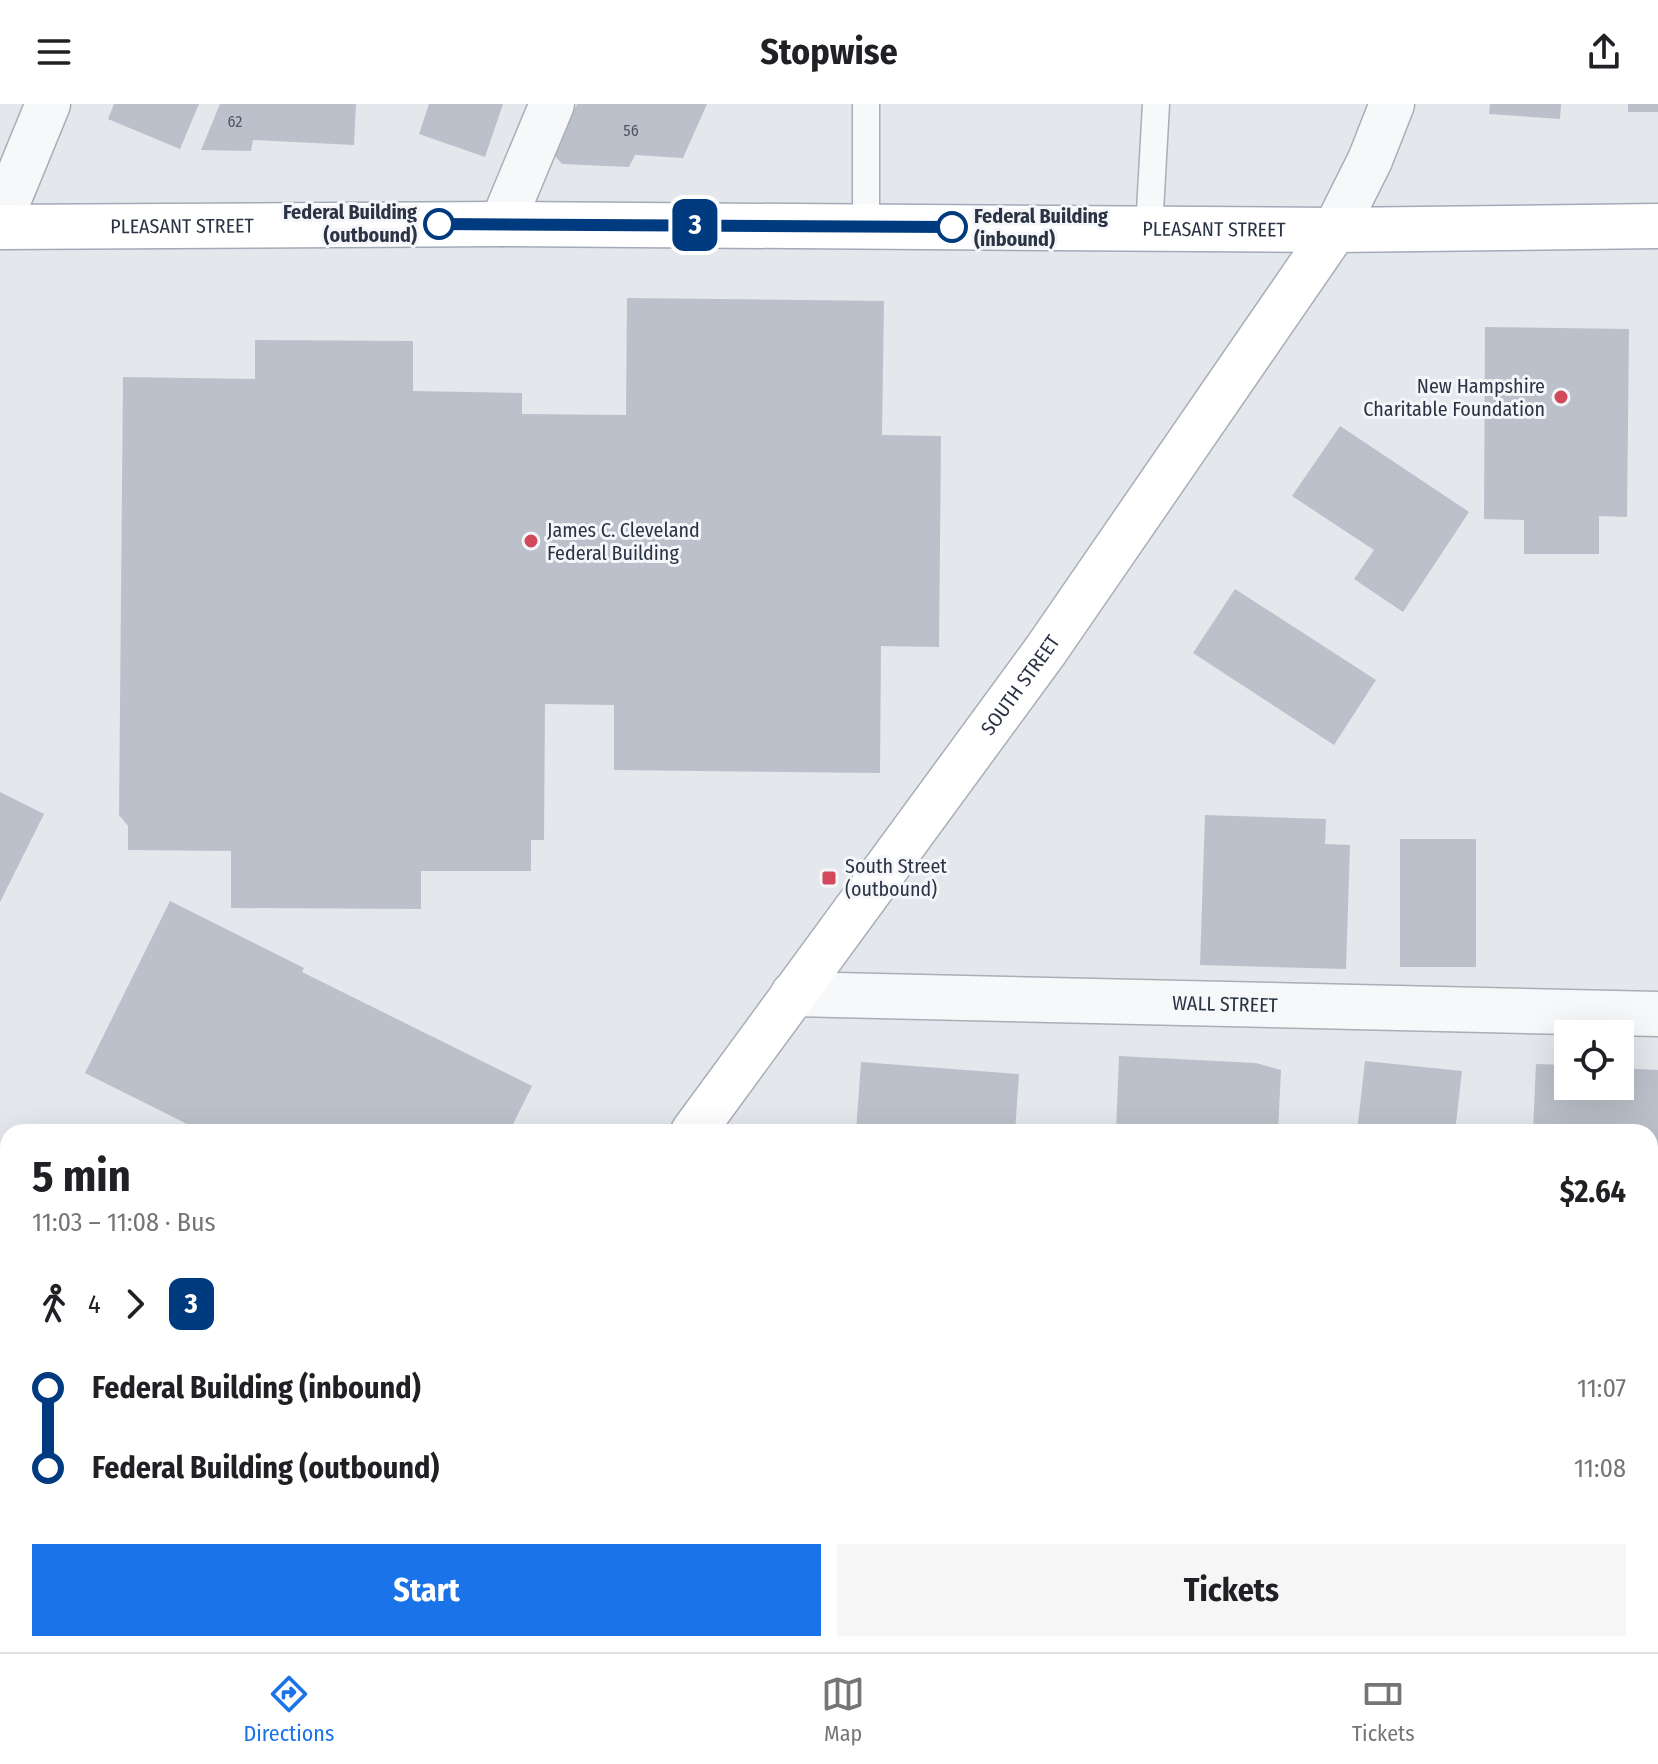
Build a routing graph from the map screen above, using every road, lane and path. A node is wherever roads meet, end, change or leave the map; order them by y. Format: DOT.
graph roads {
  1 [pos="48,104"];
  2 [pos="552,104"];
  3 [pos="866,104"];
  4 [pos="1156,104"];
  5 [pos="1392,104"];
  6 [pos="0,221"];
  7 [pos="502,224"];
  8 [pos="866,226"];
  9 [pos="1658,226"];
  10 [pos="0,227"];
  11 [pos="1149,229"];
  12 [pos="1335,230"];
  13 [pos="793,994"];
  14 [pos="1658,1014"];
  15 [pos="699,1124"];
  1 -- 6 [label="street"];
  2 -- 7 [label="street"];
  3 -- 8 [label="lane"];
  4 -- 11 [label="lane"];
  5 -- 12 [label="street"];
  7 -- 8 [label="main road, PLEASANT STREET"];
  7 -- 10 [label="main road, PLEASANT STREET"];
  8 -- 11 [label="main road, PLEASANT STREET"];
  9 -- 12 [label="main road, PLEASANT STREET"];
  11 -- 12 [label="main road, PLEASANT STREET"];
  12 -- 13 [label="main road, SOUTH STREET"];
  13 -- 14 [label="street, WALL STREET"];
  13 -- 15 [label="main road, SOUTH STREET"];
}
